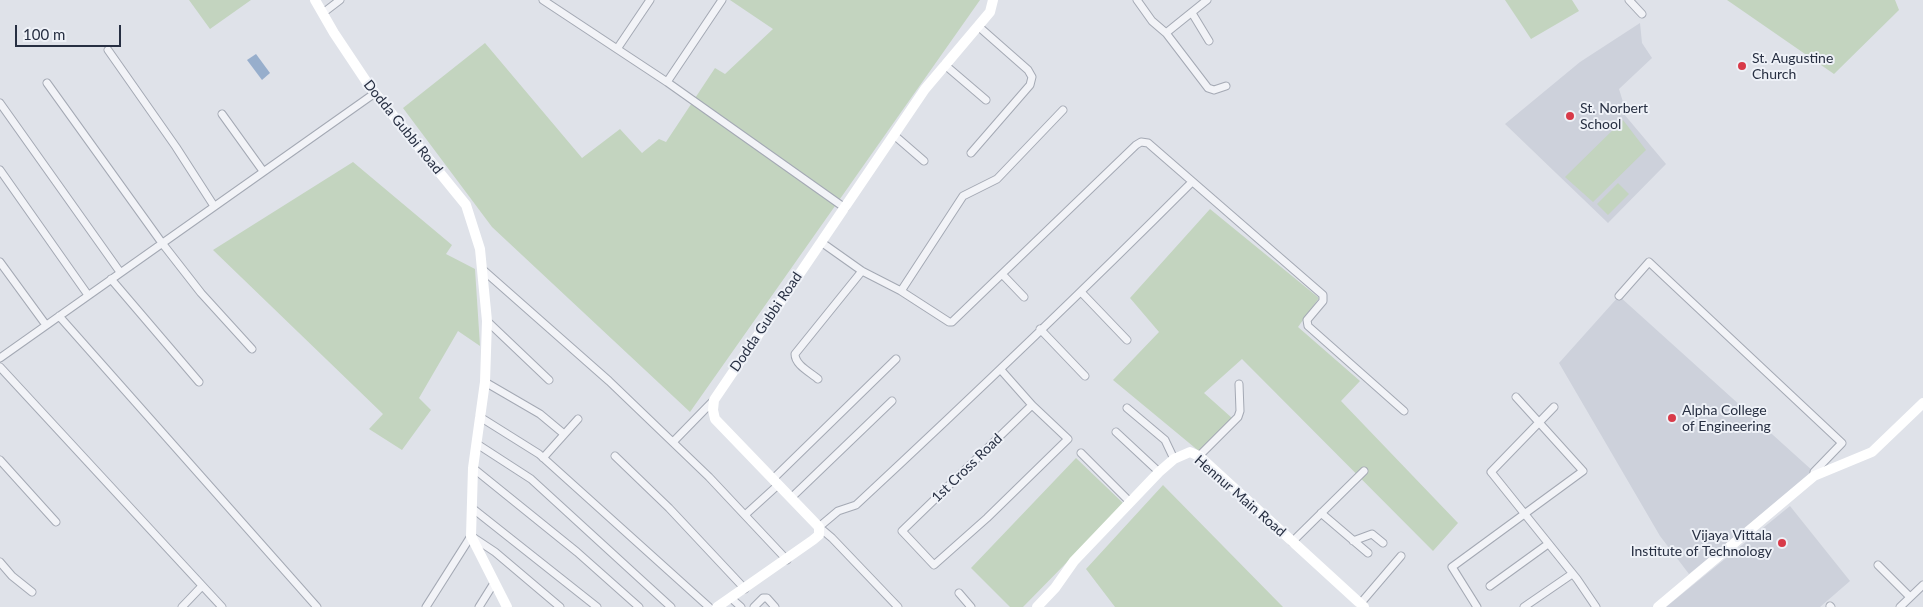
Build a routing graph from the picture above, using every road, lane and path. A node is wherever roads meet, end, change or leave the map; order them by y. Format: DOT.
graph roads {
  1 [pos="315,0"];
  2 [pos="340,0"];
  3 [pos="543,0"];
  4 [pos="650,0"];
  5 [pos="722,0"];
  6 [pos="993,0"];
  7 [pos="1137,0"];
  8 [pos="1207,0"];
  9 [pos="1629,0"];
  10 [pos="322,13"];
  11 [pos="1192,14"];
  12 [pos="1642,14"];
  13 [pos="978,26"];
  14 [pos="1166,33"];
  15 [pos="1209,41"];
  16 [pos="617,49"];
  17 [pos="108,50"];
  18 [pos="945,65"];
  19 [pos="667,82"];
  20 [pos="47,83"];
  21 [pos="1226,86"];
  22 [pos="375,93"];
  23 [pos="986,100"];
  24 [pos="0,103"];
  25 [pos="1063,110"];
  26 [pos="222,114"];
  27 [pos="894,135"];
  28 [pos="971,153"];
  29 [pos="924,161"];
  30 [pos="0,170"];
  31 [pos="264,171"];
  32 [pos="1192,182"];
  33 [pos="214,206"];
  34 [pos="845,208"];
  35 [pos="822,242"];
  36 [pos="162,243"];
  37 [pos="0,262"];
  38 [pos="481,268"];
  39 [pos="862,270"];
  40 [pos="120,272"];
  41 [pos="1002,274"];
  42 [pos="111,278"];
  43 [pos="901,290"];
  44 [pos="1081,292"];
  45 [pos="88,295"];
  46 [pos="1619,296"];
  47 [pos="1024,297"];
  48 [pos="59,316"];
  49 [pos="487,321"];
  50 [pos="46,325"];
  51 [pos="1040,330"];
  52 [pos="1127,340"];
  53 [pos="252,349"];
  54 [pos="0,358"];
  55 [pos="896,359"];
  56 [pos="0,367"];
  57 [pos="1001,370"];
  58 [pos="1085,376"];
  59 [pos="818,379"];
  60 [pos="549,380"];
  61 [pos="199,382"];
  62 [pos="484,382"];
  63 [pos="1239,384"];
  64 [pos="1516,397"];
  65 [pos="714,400"];
  66 [pos="892,401"];
  67 [pos="1923,403"];
  68 [pos="1032,405"];
  69 [pos="1554,407"];
  70 [pos="1127,408"];
  71 [pos="1404,411"];
  72 [pos="480,417"];
  73 [pos="578,419"];
  74 [pos="1540,422"];
  75 [pos="1116,432"];
  76 [pos="564,434"];
  77 [pos="673,442"];
  78 [pos="477,444"];
  79 [pos="1081,452"];
  80 [pos="616,456"];
  81 [pos="1199,456"];
  82 [pos="543,458"];
  83 [pos="1174,459"];
  84 [pos="0,460"];
  85 [pos="473,468"];
  86 [pos="1364,471"];
  87 [pos="1159,472"];
  88 [pos="1814,476"];
  89 [pos="775,482"];
  90 [pos="791,498"];
  91 [pos="1130,502"];
  92 [pos="472,508"];
  93 [pos="1321,513"];
  94 [pos="745,515"];
  95 [pos="1525,515"];
  96 [pos="56,522"];
  97 [pos="819,527"];
  98 [pos="471,536"];
  99 [pos="1353,541"];
  100 [pos="1292,542"];
  101 [pos="1383,543"];
  102 [pos="1548,544"];
  103 [pos="1368,553"];
  104 [pos="1401,556"];
  105 [pos="787,560"];
  106 [pos="0,562"];
  107 [pos="1878,565"];
  108 [pos="1572,574"];
  109 [pos="494,583"];
  110 [pos="1923,585"];
  111 [pos="202,586"];
  112 [pos="1490,586"];
  113 [pos="744,589"];
  114 [pos="32,592"];
  115 [pos="959,593"];
  116 [pos="1910,597"];
  117 [pos="731,598"];
  118 [pos="1362,605"];
  119 [pos="894,606"];
  120 [pos="182,607"];
  121 [pos="222,607"];
  122 [pos="316,607"];
  123 [pos="426,607"];
  124 [pos="479,607"];
  125 [pos="507,607"];
  126 [pos="560,607"];
  127 [pos="597,607"];
  128 [pos="639,607"];
  129 [pos="671,607"];
  130 [pos="709,607"];
  131 [pos="717,607"];
  132 [pos="741,607"];
  133 [pos="754,607"];
  134 [pos="775,607"];
  135 [pos="972,607"];
  136 [pos="1037,607"];
  137 [pos="1477,607"];
  138 [pos="1524,607"];
  139 [pos="1596,607"];
  140 [pos="1658,607"];
  141 [pos="1900,607"];
  1 -- 10 [label="main road, Dodda Gubbi Road"];
  2 -- 10 [label="street"];
  3 -- 16 [label="street"];
  4 -- 16 [label="street"];
  5 -- 19 [label="street"];
  6 -- 13 [label="main road, Dodda Gubbi Road"];
  7 -- 14 [label="street"];
  8 -- 11 [label="street"];
  9 -- 12 [label="street"];
  10 -- 22 [label="main road, Dodda Gubbi Road"];
  11 -- 14 [label="street"];
  11 -- 15 [label="street"];
  13 -- 18 [label="main road, Dodda Gubbi Road"];
  13 -- 28 [label="street"];
  14 -- 21 [label="street"];
  16 -- 19 [label="street"];
  17 -- 33 [label="street"];
  18 -- 23 [label="street"];
  18 -- 27 [label="main road, Dodda Gubbi Road"];
  19 -- 34 [label="street"];
  20 -- 36 [label="street"];
  22 -- 31 [label="street"];
  22 -- 38 [label="main road, Dodda Gubbi Road"];
  24 -- 40 [label="street"];
  25 -- 43 [label="street"];
  26 -- 31 [label="street"];
  27 -- 29 [label="street"];
  27 -- 34 [label="main road, Dodda Gubbi Road"];
  30 -- 45 [label="street"];
  31 -- 33 [label="street"];
  32 -- 41 [label="street"];
  32 -- 44 [label="street"];
  32 -- 71 [label="street"];
  33 -- 36 [label="street"];
  34 -- 35 [label="main road, Dodda Gubbi Road"];
  35 -- 39 [label="street"];
  35 -- 65 [label="main road, Dodda Gubbi Road"];
  36 -- 40 [label="street"];
  36 -- 53 [label="street"];
  37 -- 50 [label="street"];
  38 -- 49 [label="main road, Dodda Gubbi Road"];
  38 -- 77 [label="street"];
  39 -- 43 [label="street"];
  39 -- 59 [label="street"];
  40 -- 42 [label="street"];
  41 -- 43 [label="street"];
  41 -- 47 [label="street"];
  42 -- 45 [label="street"];
  42 -- 61 [label="street"];
  44 -- 51 [label="street"];
  44 -- 52 [label="street"];
  45 -- 48 [label="street"];
  46 -- 88 [label="street"];
  48 -- 50 [label="street"];
  48 -- 122 [label="street"];
  49 -- 60 [label="street"];
  49 -- 62 [label="main road, Dodda Gubbi Road"];
  50 -- 54 [label="street"];
  51 -- 57 [label="street"];
  51 -- 58 [label="street"];
  55 -- 89 [label="street"];
  56 -- 111 [label="street"];
  57 -- 68 [label="street"];
  57 -- 97 [label="street"];
  62 -- 72 [label="main road, Dodda Gubbi Road"];
  62 -- 76 [label="street"];
  63 -- 81 [label="street"];
  64 -- 74 [label="street"];
  65 -- 77 [label="street"];
  65 -- 89 [label="main road"];
  66 -- 90 [label="street"];
  67 -- 88 [label="main road"];
  68 -- 68 [label="street, 1st Cross Road"];
  69 -- 74 [label="street"];
  70 -- 83 [label="street"];
  72 -- 78 [label="main road, Dodda Gubbi Road"];
  72 -- 82 [label="street"];
  73 -- 76 [label="street"];
  74 -- 95 [label="street"];
  74 -- 95 [label="street"];
  75 -- 87 [label="street"];
  76 -- 82 [label="street"];
  77 -- 94 [label="street"];
  78 -- 85 [label="main road, Dodda Gubbi Road"];
  78 -- 129 [label="street"];
  79 -- 91 [label="street"];
  80 -- 113 [label="street"];
  81 -- 83 [label="main road, Hennur Main Road"];
  81 -- 100 [label="main road, Hennur Main Road"];
  82 -- 130 [label="street"];
  83 -- 87 [label="main road, Hennur Main Road"];
  84 -- 96 [label="street"];
  85 -- 92 [label="main road, Dodda Gubbi Road"];
  85 -- 128 [label="street"];
  86 -- 93 [label="street"];
  87 -- 91 [label="main road, Hennur Main Road"];
  88 -- 140 [label="main road"];
  89 -- 90 [label="main road"];
  89 -- 94 [label="street"];
  90 -- 97 [label="main road"];
  91 -- 136 [label="main road, Hennur Main Road"];
  92 -- 98 [label="main road, Dodda Gubbi Road"];
  92 -- 127 [label="street"];
  93 -- 99 [label="street"];
  93 -- 100 [label="street"];
  94 -- 105 [label="street"];
  95 -- 102 [label="street"];
  95 -- 137 [label="street"];
  97 -- 105 [label="main road"];
  97 -- 119 [label="street"];
  98 -- 109 [label="main road, Dodda Gubbi Road"];
  98 -- 123 [label="street"];
  98 -- 126 [label="street"];
  99 -- 101 [label="street"];
  99 -- 103 [label="street"];
  100 -- 118 [label="main road, Hennur Main Road"];
  102 -- 108 [label="street"];
  102 -- 112 [label="street"];
  104 -- 118 [label="street"];
  105 -- 113 [label="main road"];
  106 -- 114 [label="street"];
  107 -- 116 [label="street"];
  108 -- 138 [label="street"];
  108 -- 139 [label="street"];
  109 -- 124 [label="street"];
  109 -- 125 [label="main road, Dodda Gubbi Road"];
  110 -- 116 [label="street"];
  111 -- 120 [label="street"];
  111 -- 121 [label="street"];
  113 -- 117 [label="main road"];
  115 -- 135 [label="street"];
  116 -- 141 [label="street"];
  117 -- 131 [label="main road"];
  117 -- 132 [label="street"];
  133 -- 134 [label="street"];
}
